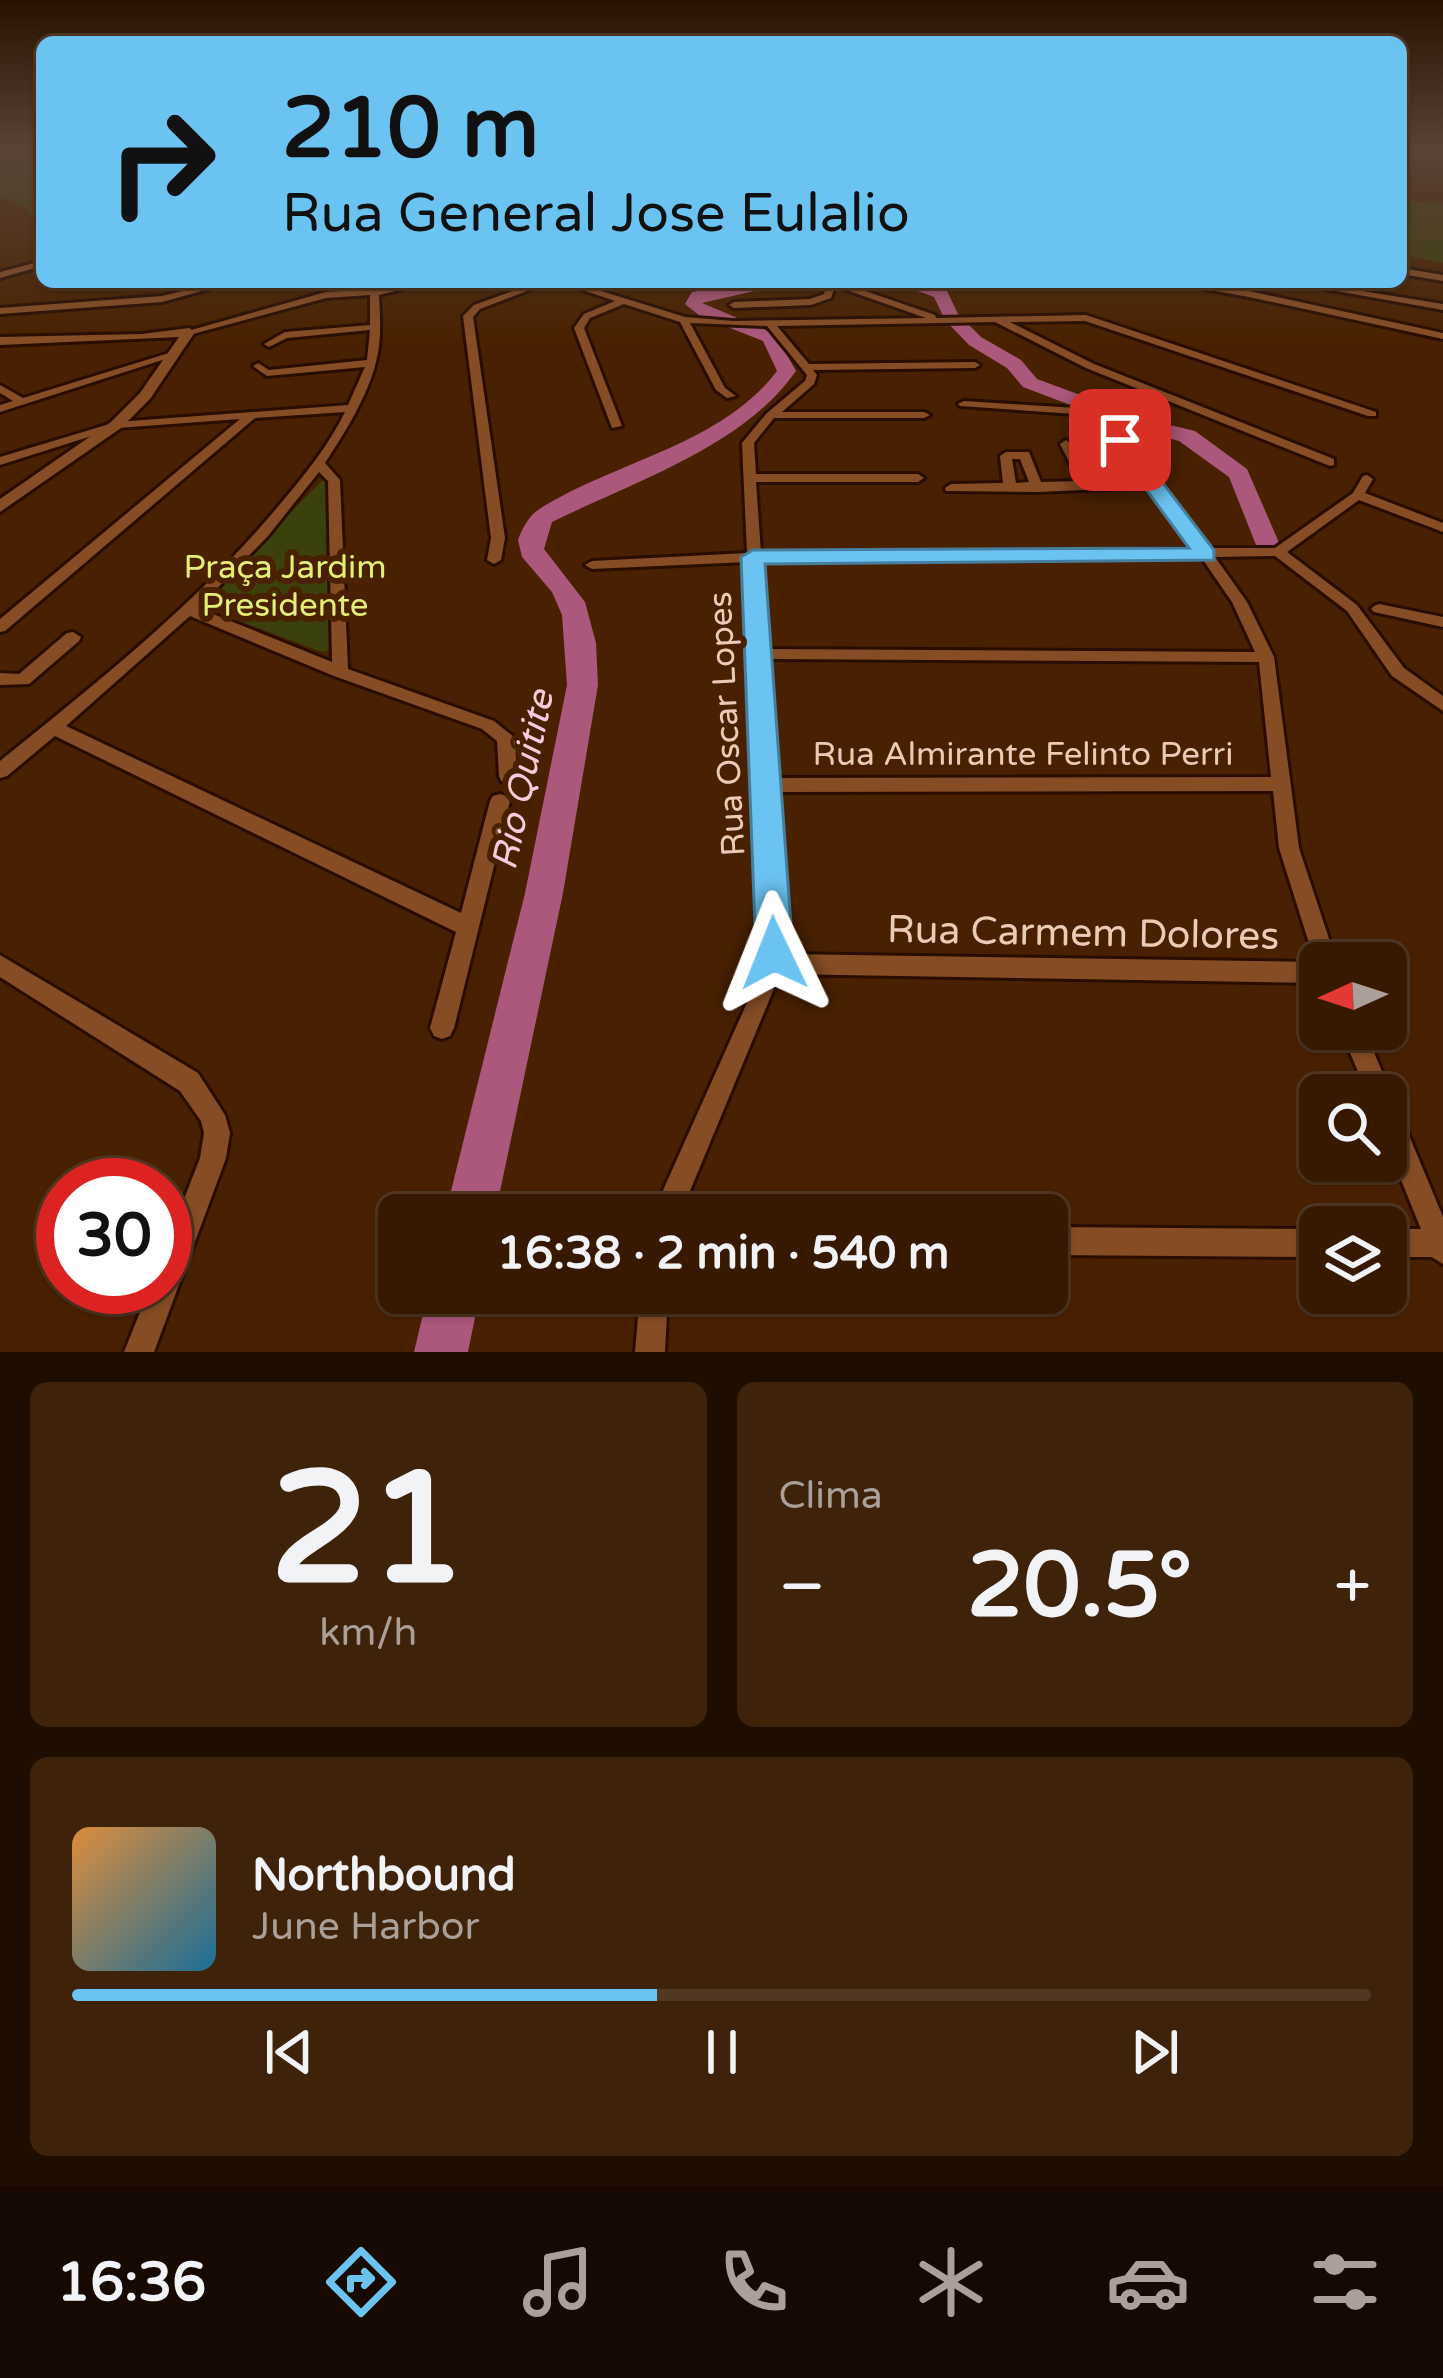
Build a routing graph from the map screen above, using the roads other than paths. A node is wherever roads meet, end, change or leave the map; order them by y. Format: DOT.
graph roads {
  1 [pos="36,265"];
  2 [pos="1407,272"];
  3 [pos="0,274"];
  4 [pos="1443,278"];
  5 [pos="206,288"];
  6 [pos="398,288"];
  7 [pos="529,288"];
  8 [pos="580,288"];
  9 [pos="830,288"];
  10 [pos="847,288"];
  11 [pos="1210,288"];
  12 [pos="1327,288"];
  13 [pos="374,293"];
  14 [pos="621,302"];
  15 [pos="734,305"];
  16 [pos="1443,307"];
  17 [pos="5,310"];
  18 [pos="684,320"];
  19 [pos="997,320"];
  20 [pos="945,321"];
  21 [pos="0,322"];
  22 [pos="802,322"];
  23 [pos="764,323"];
  24 [pos="375,327"];
  25 [pos="189,332"];
  26 [pos="1443,337"];
  27 [pos="0,341"];
  28 [pos="787,342"];
  29 [pos="269,344"];
  30 [pos="173,355"];
  31 [pos="371,363"];
  32 [pos="976,365"];
  33 [pos="258,366"];
  34 [pos="809,367"];
  35 [pos="0,388"];
  36 [pos="731,396"];
  37 [pos="21,402"];
  38 [pos="964,404"];
  39 [pos="351,408"];
  40 [pos="0,409"];
  41 [pos="1372,414"];
  42 [pos="253,415"];
  43 [pos="771,415"];
  44 [pos="925,415"];
  45 [pos="116,425"];
  46 [pos="616,426"];
  47 [pos="1066,444"];
  48 [pos="0,461"];
  49 [pos="1330,462"];
  50 [pos="321,466"];
  51 [pos="748,478"];
  52 [pos="918,478"];
  53 [pos="1366,479"];
  54 [pos="1155,483"];
  55 [pos="1088,486"];
  56 [pos="951,488"];
  57 [pos="986,488"];
  58 [pos="1010,488"];
  59 [pos="1037,488"];
  60 [pos="1358,495"];
  61 [pos="990,506"];
  62 [pos="0,507"];
  63 [pos="1443,527"];
  64 [pos="1278,552"];
  65 [pos="1205,555"];
  66 [pos="753,557"];
  67 [pos="494,560"];
  68 [pos="592,565"];
  69 [pos="1379,609"];
  70 [pos="188,610"];
  71 [pos="1440,618"];
  72 [pos="0,627"];
  73 [pos="73,638"];
  74 [pos="761,654"];
  75 [pos="1267,657"];
  76 [pos="340,672"];
  77 [pos="0,679"];
  78 [pos="1443,705"];
  79 [pos="53,728"];
  80 [pos="0,771"];
  81 [pos="508,776"];
  82 [pos="768,784"];
  83 [pos="1279,784"];
  84 [pos="500,801"];
  85 [pos="468,927"];
  86 [pos="1319,942"];
  87 [pos="773,964"];
  88 [pos="0,965"];
  89 [pos="1299,973"];
  90 [pos="442,1028"];
  91 [pos="1407,1162"];
  92 [pos="675,1194"];
  93 [pos="192,1214"];
  94 [pos="1068,1241"];
  95 [pos="1299,1243"];
  96 [pos="1407,1244"];
  97 [pos="1442,1247"];
  98 [pos="154,1314"];
  99 [pos="653,1314"];
  100 [pos="140,1352"];
  101 [pos="650,1352"];
  1 -- 3 [label="street"];
  2 -- 4 [label="street"];
  5 -- 17 [label="street"];
  6 -- 13 [label="street"];
  7 -- 67 [label="street"];
  8 -- 14 [label="street"];
  9 -- 15 [label="street"];
  10 -- 20 [label="street"];
  11 -- 26 [label="street"];
  12 -- 16 [label="street"];
  13 -- 24 [label="street"];
  13 -- 25 [label="street"];
  14 -- 18 [label="street"];
  14 -- 46 [label="street"];
  17 -- 21 [label="street"];
  18 -- 23 [label="street"];
  18 -- 36 [label="street"];
  19 -- 20 [label="street"];
  19 -- 41 [label="street"];
  19 -- 49 [label="street"];
  20 -- 22 [label="street"];
  22 -- 23 [label="street"];
  22 -- 28 [label="street"];
  23 -- 28 [label="street"];
  24 -- 29 [label="street"];
  24 -- 31 [label="street"];
  25 -- 27 [label="street"];
  25 -- 30 [label="street"];
  28 -- 34 [label="street"];
  30 -- 37 [label="street"];
  30 -- 45 [label="street"];
  31 -- 33 [label="street"];
  31 -- 39 [label="street"];
  32 -- 34 [label="street"];
  34 -- 43 [label="street, Rua Oscar Lopes"];
  35 -- 37 [label="street"];
  37 -- 40 [label="street"];
  38 -- 54 [label="street"];
  39 -- 42 [label="street"];
  39 -- 50 [label="street"];
  42 -- 45 [label="street"];
  42 -- 72 [label="street"];
  43 -- 44 [label="street"];
  43 -- 51 [label="street, Rua Oscar Lopes"];
  45 -- 48 [label="street"];
  45 -- 62 [label="street"];
  47 -- 55 [label="street"];
  50 -- 70 [label="street"];
  50 -- 76 [label="street"];
  51 -- 52 [label="street"];
  51 -- 66 [label="street, Rua Oscar Lopes"];
  53 -- 60 [label="street"];
  54 -- 55 [label="street"];
  54 -- 65 [label="street"];
  55 -- 59 [label="street"];
  56 -- 57 [label="street"];
  57 -- 58 [label="street"];
  57 -- 61 [label="street"];
  58 -- 59 [label="street"];
  58 -- 59 [label="street"];
  60 -- 63 [label="street"];
  60 -- 64 [label="street"];
  64 -- 65 [label="street"];
  64 -- 78 [label="street"];
  65 -- 66 [label="street"];
  65 -- 75 [label="street"];
  66 -- 68 [label="street"];
  66 -- 74 [label="street, Rua Oscar Lopes"];
  69 -- 71 [label="street"];
  70 -- 76 [label="street"];
  70 -- 79 [label="street"];
  73 -- 77 [label="street"];
  74 -- 75 [label="street"];
  74 -- 82 [label="street, Rua Oscar Lopes"];
  75 -- 83 [label="street"];
  76 -- 81 [label="street"];
  79 -- 80 [label="street"];
  79 -- 85 [label="street"];
  82 -- 83 [label="street, Rua Almirante Felinto Perri"];
  82 -- 87 [label="street, Rua Oscar Lopes"];
  83 -- 86 [label="street"];
  84 -- 85 [label="street"];
  85 -- 90 [label="street"];
  87 -- 89 [label="street, Rua Carmem Dolores"];
  87 -- 92 [label="street, Rua Oscar Lopes"];
  88 -- 93 [label="street"];
  91 -- 97 [label="street"];
  94 -- 95 [label="street"];
  96 -- 97 [label="street"];
  98 -- 100 [label="street"];
  99 -- 101 [label="street"];
}
